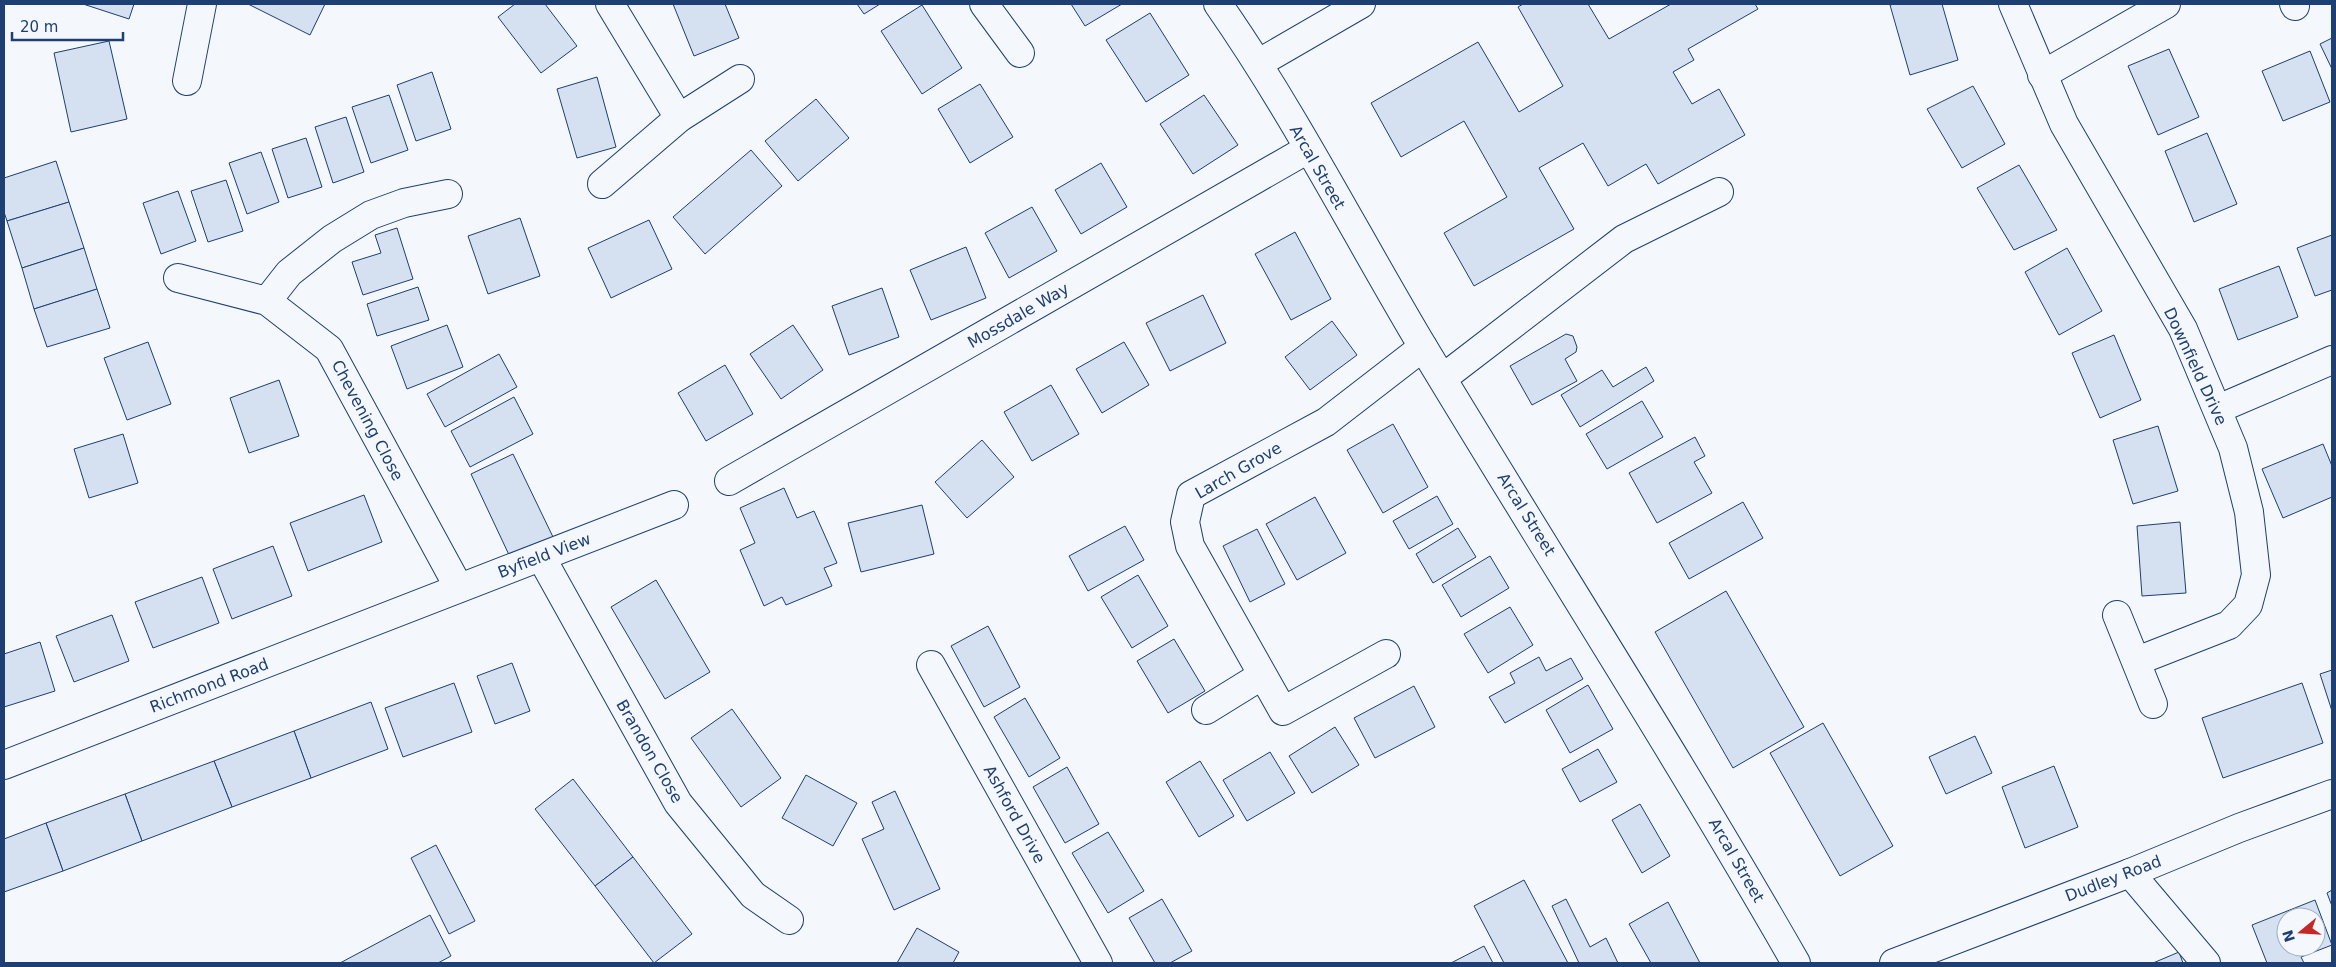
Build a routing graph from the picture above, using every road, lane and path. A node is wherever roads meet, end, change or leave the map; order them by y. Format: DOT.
graph roads {
  1 [pos="202,4"];
  2 [pos="610,4"];
  3 [pos="984,4"];
  4 [pos="1218,4"];
  5 [pos="1360,4"];
  6 [pos="2014,4"];
  7 [pos="2166,4"];
  8 [pos="1020,53"];
  9 [pos="1259,63"];
  10 [pos="2042,75"];
  11 [pos="740,79"];
  12 [pos="187,81"];
  13 [pos="679,118"];
  14 [pos="1308,149"];
  15 [pos="602,184"];
  16 [pos="1719,192"];
  17 [pos="448,194"];
  18 [pos="178,278"];
  19 [pos="267,302"];
  20 [pos="1423,347"];
  21 [pos="2332,360"];
  22 [pos="1443,378"];
  23 [pos="2218,410"];
  24 [pos="729,482"];
  25 [pos="674,505"];
  26 [pos="541,557"];
  27 [pos="459,588"];
  28 [pos="414,606"];
  29 [pos="2117,615"];
  30 [pos="1386,654"];
  31 [pos="2138,661"];
  32 [pos="931,665"];
  33 [pos="1262,676"];
  34 [pos="2153,704"];
  35 [pos="1206,710"];
  36 [pos="4,765"];
  37 [pos="2332,794"];
  38 [pos="2130,873"];
  39 [pos="790,920"];
  40 [pos="1098,963"];
  41 [pos="1796,963"];
  42 [pos="1894,963"];
  43 [pos="2206,963"];
  1 -- 12 [label="street"];
  2 -- 13 [label="street"];
  3 -- 8 [label="street"];
  4 -- 9 [label="street, Arcal Street"];
  5 -- 9 [label="street"];
  6 -- 10 [label="street, Downfield Drive"];
  7 -- 10 [label="street"];
  9 -- 14 [label="street, Arcal Street"];
  10 -- 23 [label="street, Downfield Drive"];
  11 -- 13 [label="street"];
  13 -- 15 [label="street"];
  14 -- 20 [label="street, Arcal Street"];
  14 -- 24 [label="street, Mossdale Way"];
  16 -- 22 [label="street"];
  17 -- 19 [label="street"];
  18 -- 19 [label="street, Chevening Close"];
  19 -- 27 [label="street, Chevening Close"];
  20 -- 22 [label="street, Arcal Street"];
  20 -- 33 [label="street, Larch Grove"];
  21 -- 23 [label="street"];
  22 -- 41 [label="street, Arcal Street"];
  23 -- 31 [label="street, Downfield Drive"];
  25 -- 26 [label="street, Byfield View"];
  26 -- 27 [label="street, Byfield View"];
  26 -- 39 [label="street, Brandon Close"];
  27 -- 28 [label="street, Byfield View"];
  28 -- 36 [label="street, Richmond Road"];
  29 -- 31 [label="street"];
  30 -- 33 [label="street, Larch Grove"];
  31 -- 34 [label="street"];
  32 -- 40 [label="street, Ashford Drive"];
  33 -- 35 [label="street"];
  37 -- 38 [label="street, Dudley Road"];
  38 -- 42 [label="street, Dudley Road"];
  38 -- 43 [label="street"];
}
